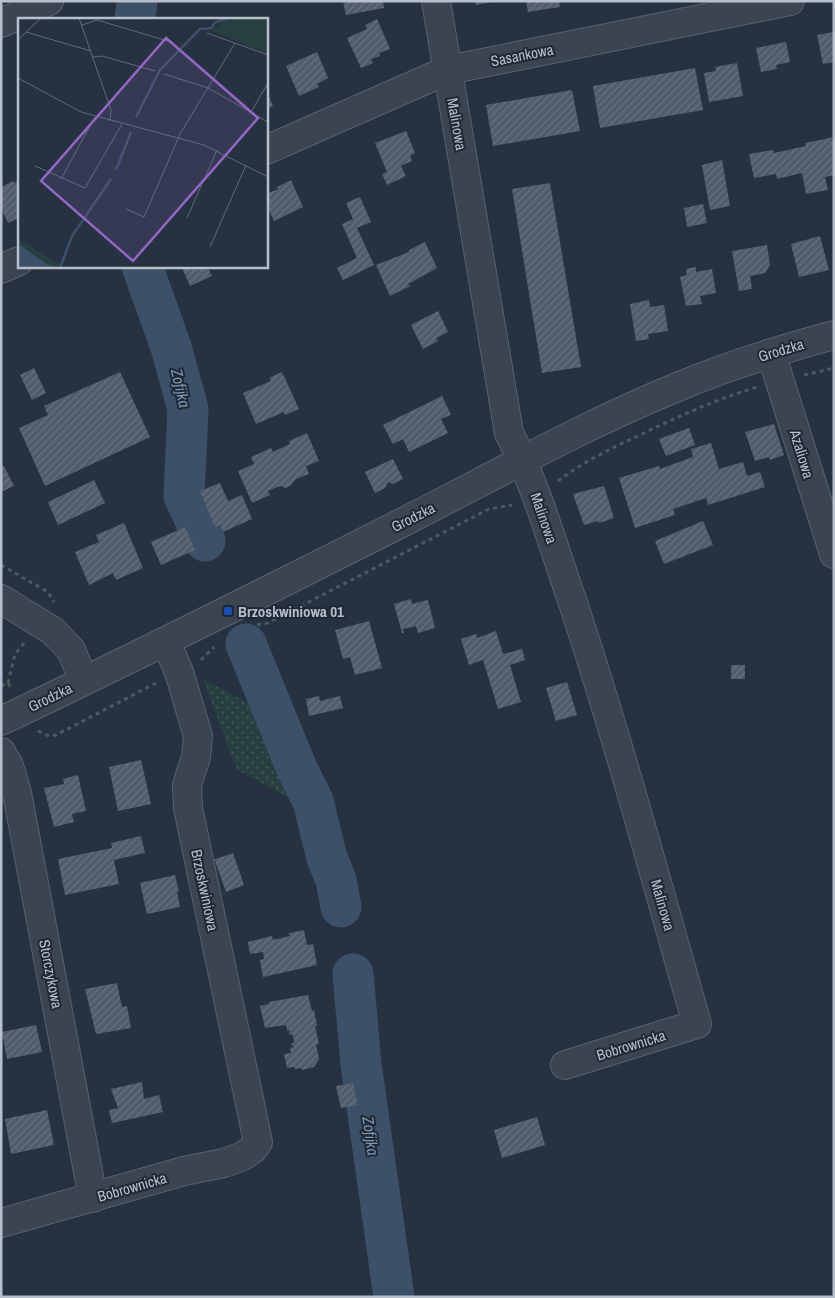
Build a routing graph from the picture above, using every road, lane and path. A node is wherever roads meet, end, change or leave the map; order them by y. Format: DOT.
graph roads {
  1 [pos="49,1"];
  2 [pos="436,1"];
  3 [pos="782,2"];
  4 [pos="1,23"];
  5 [pos="448,70"];
  6 [pos="268,149"];
  7 [pos="18,261"];
  8 [pos="1,269"];
  9 [pos="834,335"];
  10 [pos="771,353"];
  11 [pos="834,368"];
  12 [pos="779,380"];
  13 [pos="523,461"];
  14 [pos="536,494"];
  15 [pos="834,554"];
  16 [pos="1,599"];
  17 [pos="254,626"];
  18 [pos="166,642"];
  19 [pos="219,642"];
  20 [pos="179,672"];
  21 [pos="84,681"];
  22 [pos="1,686"];
  23 [pos="13,716"];
  24 [pos="1,752"];
  25 [pos="697,1024"];
  26 [pos="565,1065"];
  27 [pos="258,1142"];
  28 [pos="93,1198"];
  29 [pos="1,1223"];
  1 -- 4 [label="street"];
  2 -- 5 [label="street, Malinowa"];
  3 -- 5 [label="street, Sasankowa"];
  5 -- 6 [label="street, Sasankowa"];
  5 -- 13 [label="street, Malinowa"];
  7 -- 8 [label="street"];
  9 -- 10 [label="street, Grodzka"];
  10 -- 12 [label="street, Azaliowa"];
  10 -- 13 [label="street, Grodzka"];
  11 -- 12 [label="path"];
  12 -- 14 [label="path"];
  12 -- 15 [label="street, Azaliowa"];
  13 -- 14 [label="street, Malinowa"];
  13 -- 18 [label="street, Grodzka"];
  14 -- 17 [label="path"];
  14 -- 25 [label="street, Malinowa"];
  16 -- 21 [label="street"];
  18 -- 20 [label="street, Brzoskwiniowa"];
  18 -- 21 [label="street, Grodzka"];
  19 -- 20 [label="path"];
  20 -- 23 [label="path"];
  20 -- 27 [label="street, Brzoskwiniowa"];
  21 -- 23 [label="street, Grodzka"];
  22 -- 23 [label="path"];
  24 -- 28 [label="street, Storczykowa"];
  25 -- 26 [label="street, Bobrownicka"];
  27 -- 28 [label="street, Bobrownicka"];
  28 -- 29 [label="street, Bobrownicka"];
}
